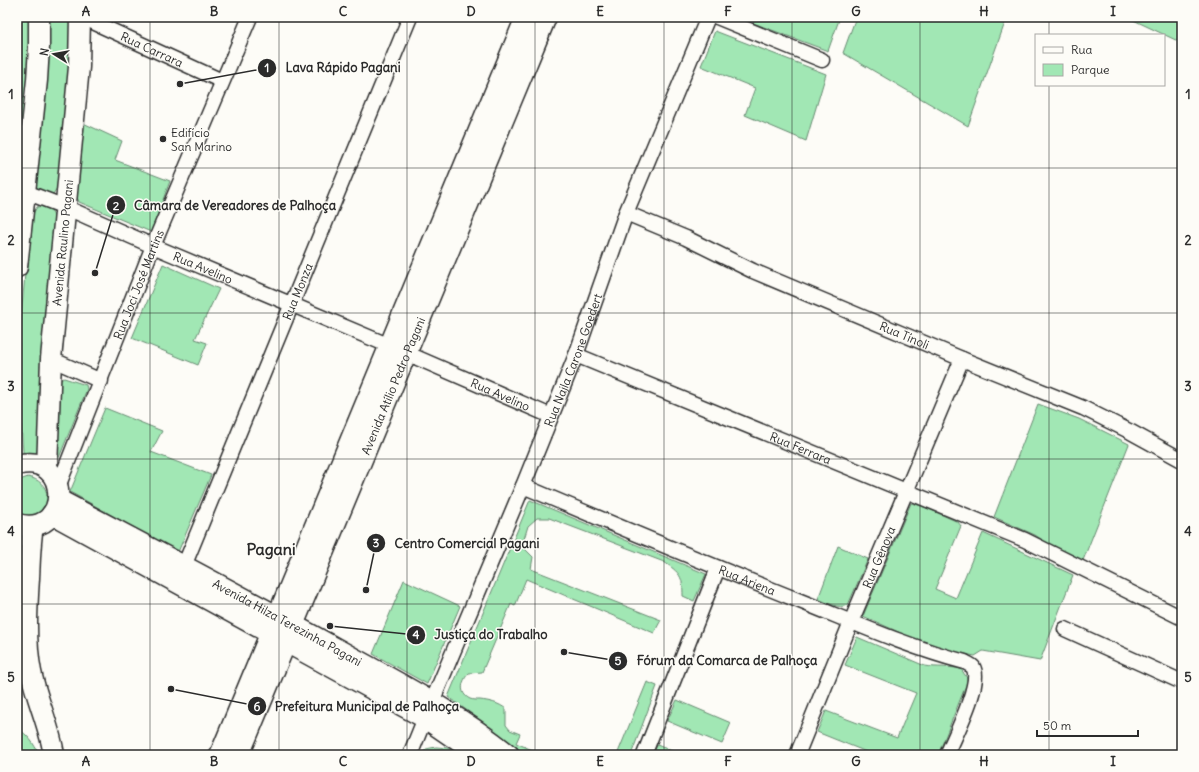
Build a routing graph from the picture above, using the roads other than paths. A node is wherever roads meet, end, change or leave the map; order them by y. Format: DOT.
graph roads {
  1 [pos="39,17"];
  2 [pos="81,17"];
  3 [pos="250,17"];
  4 [pos="410,17"];
  5 [pos="526,17"];
  6 [pos="546,17"];
  7 [pos="708,17"];
  8 [pos="717,17"];
  9 [pos="822,60"];
  10 [pos="222,81"];
  11 [pos="21,190"];
  12 [pos="65,206"];
  13 [pos="626,214"];
  14 [pos="154,246"];
  15 [pos="17,267"];
  16 [pos="291,304"];
  17 [pos="398,349"];
  18 [pos="576,355"];
  19 [pos="51,359"];
  20 [pos="962,360"];
  21 [pos="101,381"];
  22 [pos="550,416"];
  23 [pos="1182,460"];
  24 [pos="17,465"];
  25 [pos="47,469"];
  26 [pos="523,486"];
  27 [pos="906,491"];
  28 [pos="57,501"];
  29 [pos="25,525"];
  30 [pos="184,566"];
  31 [pos="718,568"];
  32 [pos="1182,618"];
  33 [pos="851,622"];
  34 [pos="282,629"];
  35 [pos="1065,629"];
  36 [pos="1182,682"];
  37 [pos="429,710"];
  38 [pos="950,754"];
  39 [pos="54,755"];
  40 [pos="220,755"];
  41 [pos="239,755"];
  42 [pos="410,755"];
  43 [pos="479,755"];
  44 [pos="509,755"];
  45 [pos="644,755"];
  46 [pos="797,755"];
  1 -- 11 [label="main road"];
  2 -- 10 [label="street, Rua Carrara"];
  2 -- 12 [label="main road, Avenida Raulino Pagani"];
  3 -- 10 [label="street, Rua Joci José Martins"];
  4 -- 16 [label="street, Rua Monza"];
  5 -- 17 [label="main road, Avenida Atílio Pedro Pagani"];
  6 -- 17 [label="main road, Avenida Atílio Pedro Pagani"];
  7 -- 13 [label="street, Rua Najla Carone Goedert"];
  8 -- 9 [label="street"];
  10 -- 14 [label="street, Rua Joci José Martins"];
  11 -- 12 [label="street, Rua Avelino"];
  11 -- 15 [label="main road"];
  12 -- 14 [label="street, Rua Avelino"];
  12 -- 19 [label="main road, Avenida Raulino Pagani"];
  13 -- 18 [label="street, Rua Najla Carone Goedert"];
  13 -- 20 [label="street, Rua Tínoli"];
  14 -- 16 [label="street, Rua Avelino"];
  14 -- 21 [label="street, Rua Joci José Martins"];
  16 -- 17 [label="street, Rua Avelino"];
  16 -- 30 [label="street, Rua Monza"];
  17 -- 22 [label="street, Rua Avelino"];
  17 -- 34 [label="main road, Avenida Atílio Pedro Pagani"];
  18 -- 22 [label="street, Rua Najla Carone Goedert"];
  18 -- 27 [label="street, Rua Ferrara"];
  19 -- 21 [label="street"];
  19 -- 25 [label="main road, Avenida Raulino Pagani"];
  20 -- 23 [label="street, Rua Tínoli"];
  20 -- 27 [label="street, Rua Gênova"];
  21 -- 28 [label="street, Rua Joci José Martins"];
  22 -- 26 [label="street, Rua Najla Carone Goedert"];
  24 -- 25 [label="main road"];
  25 -- 28 [label="main road"];
  26 -- 31 [label="street, Rua Ariena"];
  26 -- 37 [label="street, Rua Najla Carone Goedert"];
  27 -- 32 [label="street, Rua Ferrara"];
  27 -- 33 [label="street, Rua Gênova"];
  28 -- 29 [label="main road"];
  28 -- 30 [label="main road, Avenida Hilza Terezinha Pagani"];
  28 -- 34 [label="main road, Avenida Hilza Terezinha Pagani"];
  29 -- 39 [label="main road"];
  30 -- 34 [label="main road, Avenida Hilza Terezinha Pagani"];
  31 -- 33 [label="street, Rua Ariena"];
  31 -- 45 [label="street"];
  33 -- 38 [label="street, Rua Ariena"];
  33 -- 46 [label="street, Rua Gênova"];
  34 -- 37 [label="main road, Avenida Hilza Terezinha Pagani"];
  34 -- 40 [label="main road, Avenida Atílio Pedro Pagani"];
  34 -- 41 [label="main road, Avenida Atílio Pedro Pagani"];
  35 -- 36 [label="street"];
  37 -- 42 [label="street, Rua Najla Carone Goedert"];
  37 -- 43 [label="main road, Avenida Hilza Terezinha Pagani"];
  37 -- 44 [label="main road, Avenida Hilza Terezinha Pagani"];
}
